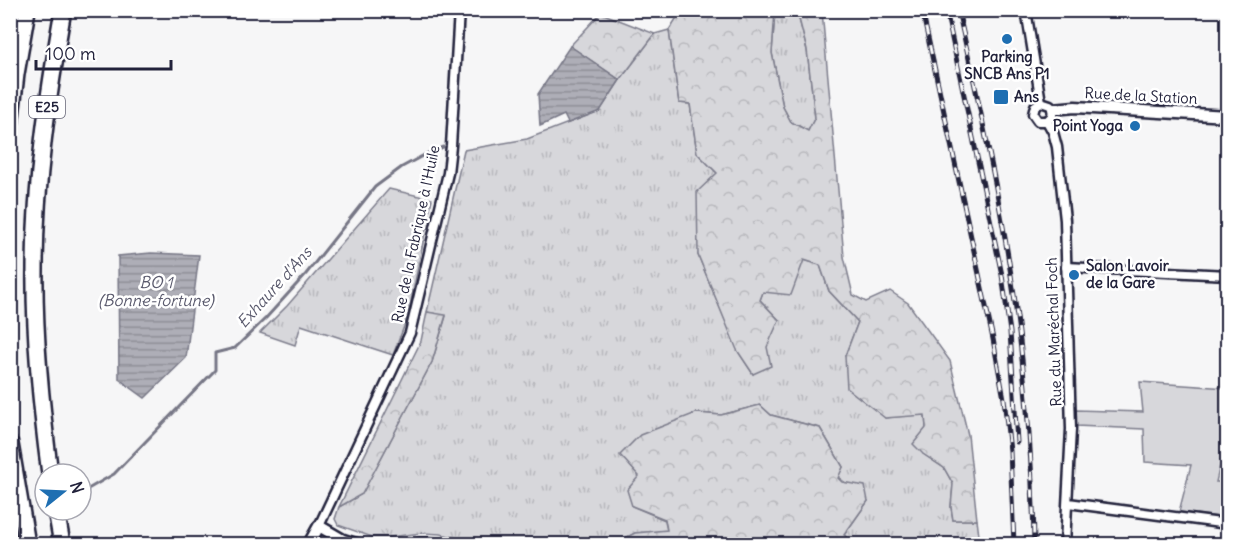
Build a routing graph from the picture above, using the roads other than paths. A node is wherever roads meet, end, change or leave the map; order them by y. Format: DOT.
graph roads {
  1 [pos="27,10"];
  2 [pos="63,10"];
  3 [pos="459,10"];
  4 [pos="1026,10"];
  5 [pos="1041,102"];
  6 [pos="1053,108"];
  7 [pos="1227,116"];
  8 [pos="1047,121"];
  9 [pos="10,125"];
  10 [pos="1066,267"];
  11 [pos="1227,275"];
  12 [pos="10,444"];
  13 [pos="49,462"];
  14 [pos="1068,503"];
  15 [pos="58,522"];
  16 [pos="1227,524"];
  17 [pos="319,526"];
  18 [pos="27,544"];
  19 [pos="62,544"];
  20 [pos="309,544"];
  21 [pos="356,544"];
  22 [pos="419,544"];
  23 [pos="433,544"];
  24 [pos="1065,544"];
  1 -- 9 [label="highway, E25"];
  2 -- 13 [label="highway, E25"];
  3 -- 17 [label="street, Rue de la Fabrique à l'Huile"];
  4 -- 5 [label="street"];
  5 -- 6 [label="street"];
  5 -- 8 [label="street"];
  6 -- 7 [label="street, Rue de la Station"];
  6 -- 8 [label="street"];
  8 -- 10 [label="street, Rue du Maréchal Foch"];
  10 -- 11 [label="street"];
  10 -- 14 [label="street, Rue du Maréchal Foch"];
  12 -- 18 [label="highway"];
  14 -- 16 [label="street"];
  14 -- 24 [label="street, Rue du Maréchal Foch"];
  15 -- 19 [label="highway"];
  17 -- 20 [label="street, Rue de la Fabrique à l'Huile"];
  17 -- 21 [label="street"];
  22 -- 23 [label="street"];
}
